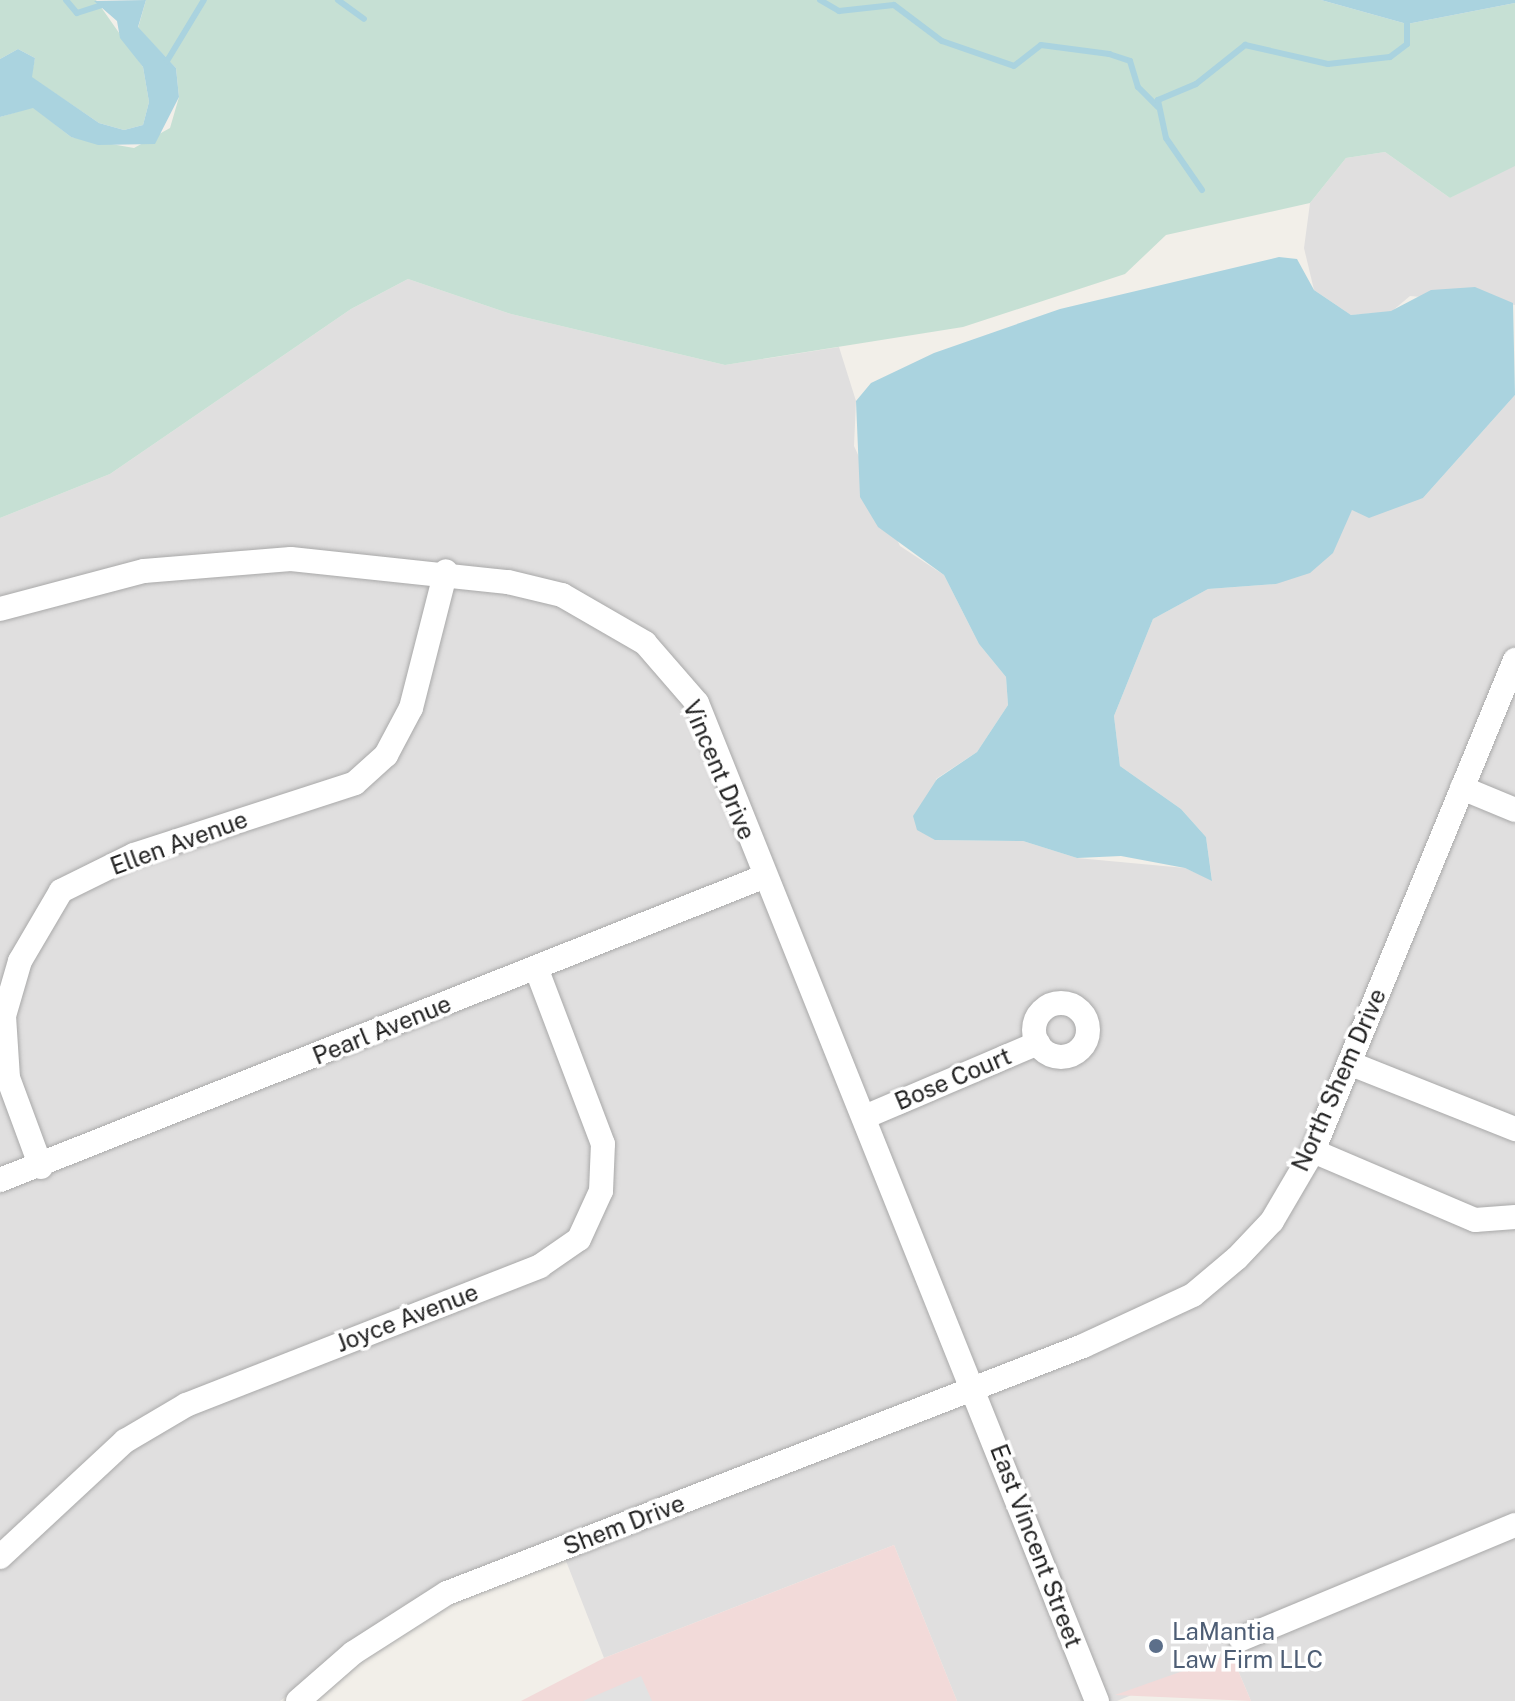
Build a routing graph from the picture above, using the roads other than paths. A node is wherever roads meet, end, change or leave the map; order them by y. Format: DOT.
graph roads {
  1 [pos="446,571"];
  2 [pos="0,609"];
  3 [pos="1515,660"];
  4 [pos="1462,788"];
  5 [pos="1515,810"];
  6 [pos="763,877"];
  7 [pos="536,968"];
  8 [pos="1038,1043"];
  9 [pos="1349,1063"];
  10 [pos="867,1116"];
  11 [pos="1515,1129"];
  12 [pos="1313,1151"];
  13 [pos="41,1167"];
  14 [pos="0,1180"];
  15 [pos="1515,1217"];
  16 [pos="975,1390"];
  17 [pos="1515,1525"];
  18 [pos="0,1557"];
  19 [pos="1241,1639"];
  20 [pos="298,1701"];
  21 [pos="1097,1701"];
  1 -- 2 [label="street, Vincent Drive"];
  1 -- 6 [label="street, Vincent Drive"];
  1 -- 13 [label="street, Ellen Avenue"];
  3 -- 4 [label="street, North Shem Drive"];
  4 -- 5 [label="street"];
  4 -- 9 [label="street, North Shem Drive"];
  6 -- 7 [label="street, Pearl Avenue"];
  6 -- 10 [label="street, Vincent Drive"];
  7 -- 13 [label="street, Pearl Avenue"];
  7 -- 18 [label="street, Joyce Avenue"];
  8 -- 10 [label="street, Bose Court"];
  9 -- 11 [label="street"];
  9 -- 12 [label="street, North Shem Drive"];
  10 -- 16 [label="street, Vincent Drive"];
  12 -- 15 [label="street"];
  12 -- 16 [label="street, North Shem Drive"];
  13 -- 14 [label="street, Pearl Avenue"];
  16 -- 20 [label="street, Shem Drive"];
  16 -- 21 [label="street, East Vincent Street"];
  17 -- 19 [label="street"];
}
